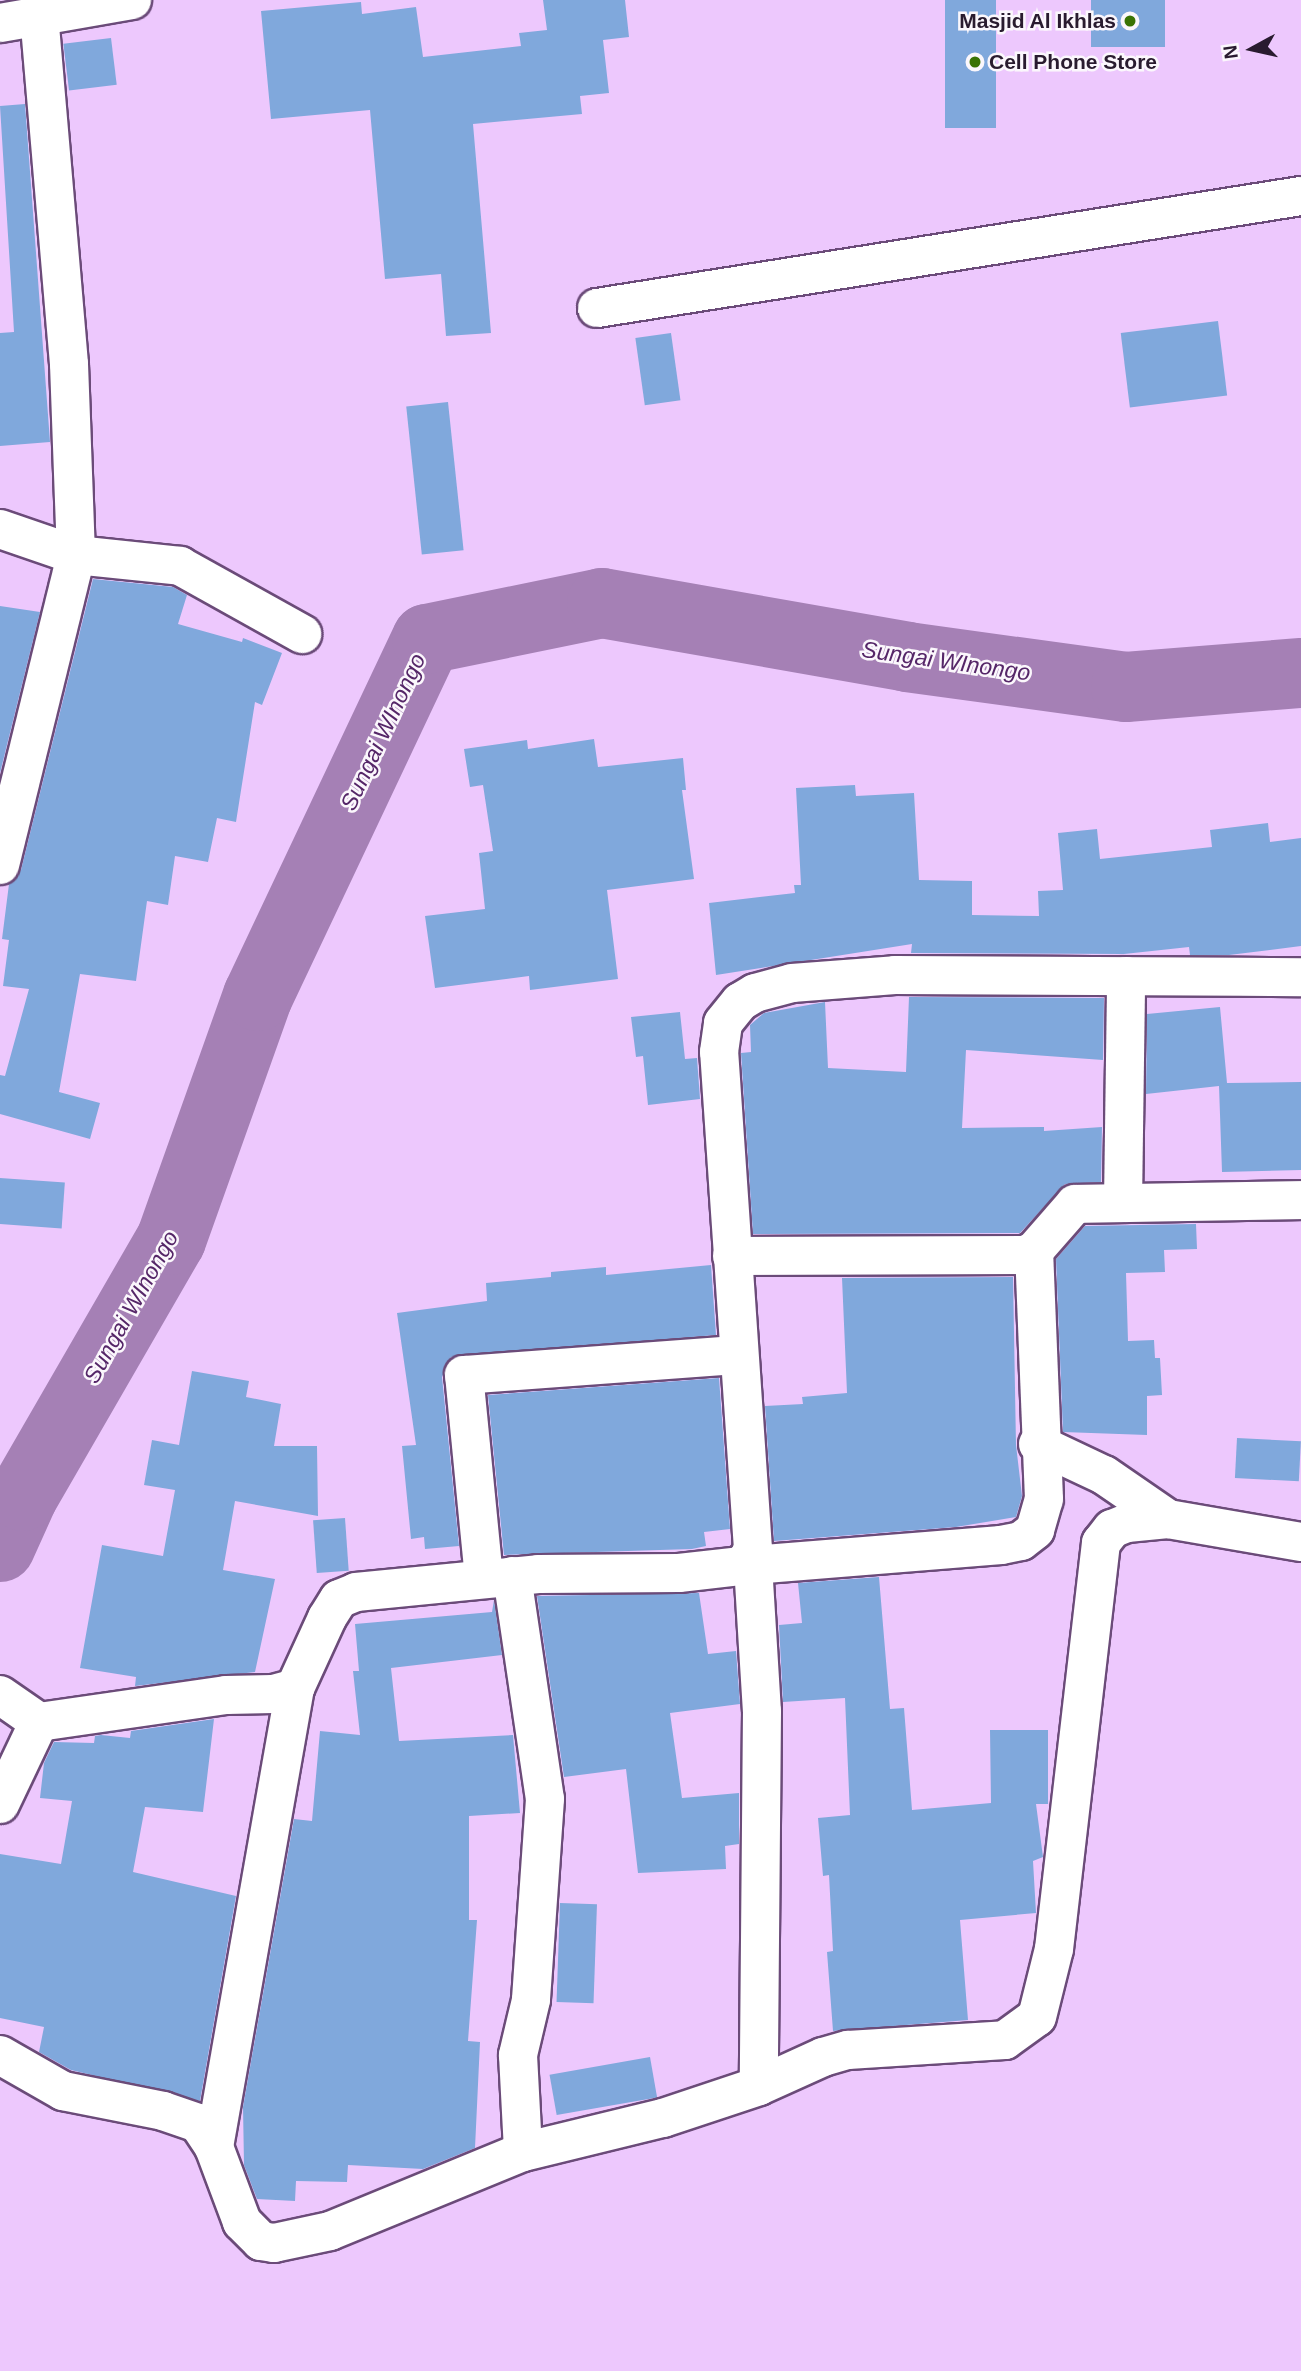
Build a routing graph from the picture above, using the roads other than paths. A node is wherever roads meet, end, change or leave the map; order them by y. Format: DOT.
graph roads {
  1 [pos="132,0"];
  2 [pos="39,16"];
  3 [pos="0,23"];
  4 [pos="1301,196"];
  5 [pos="597,308"];
  6 [pos="0,529"];
  7 [pos="76,555"];
  8 [pos="302,634"];
  9 [pos="0,865"];
  10 [pos="1126,976"];
  11 [pos="1301,977"];
  12 [pos="1301,1200"];
  13 [pos="1123,1203"];
  14 [pos="1034,1251"];
  15 [pos="732,1256"];
  16 [pos="737,1355"];
  17 [pos="1038,1444"];
  18 [pos="1168,1520"];
  19 [pos="1301,1542"];
  20 [pos="747,1565"];
  21 [pos="498,1577"];
  22 [pos="295,1688"];
  23 [pos="0,1695"];
  24 [pos="39,1722"];
  25 [pos="0,1804"];
  26 [pos="0,2055"];
  27 [pos="759,2086"];
  28 [pos="214,2147"];
  29 [pos="523,2152"];
  1 -- 2 [label="street"];
  2 -- 3 [label="street"];
  2 -- 7 [label="street"];
  4 -- 5 [label="street"];
  6 -- 7 [label="street"];
  7 -- 8 [label="street"];
  7 -- 9 [label="street"];
  10 -- 11 [label="street"];
  10 -- 13 [label="street"];
  10 -- 15 [label="street"];
  12 -- 13 [label="street"];
  13 -- 14 [label="street"];
  14 -- 15 [label="street"];
  14 -- 17 [label="street"];
  15 -- 16 [label="street"];
  16 -- 20 [label="street"];
  16 -- 21 [label="street"];
  17 -- 18 [label="street"];
  17 -- 20 [label="street"];
  18 -- 19 [label="street"];
  18 -- 27 [label="street"];
  20 -- 21 [label="street"];
  20 -- 27 [label="street"];
  21 -- 22 [label="street"];
  21 -- 29 [label="street"];
  22 -- 24 [label="street"];
  22 -- 28 [label="street"];
  23 -- 24 [label="street"];
  24 -- 25 [label="street"];
  26 -- 28 [label="street"];
  27 -- 29 [label="street"];
  28 -- 29 [label="street"];
}
